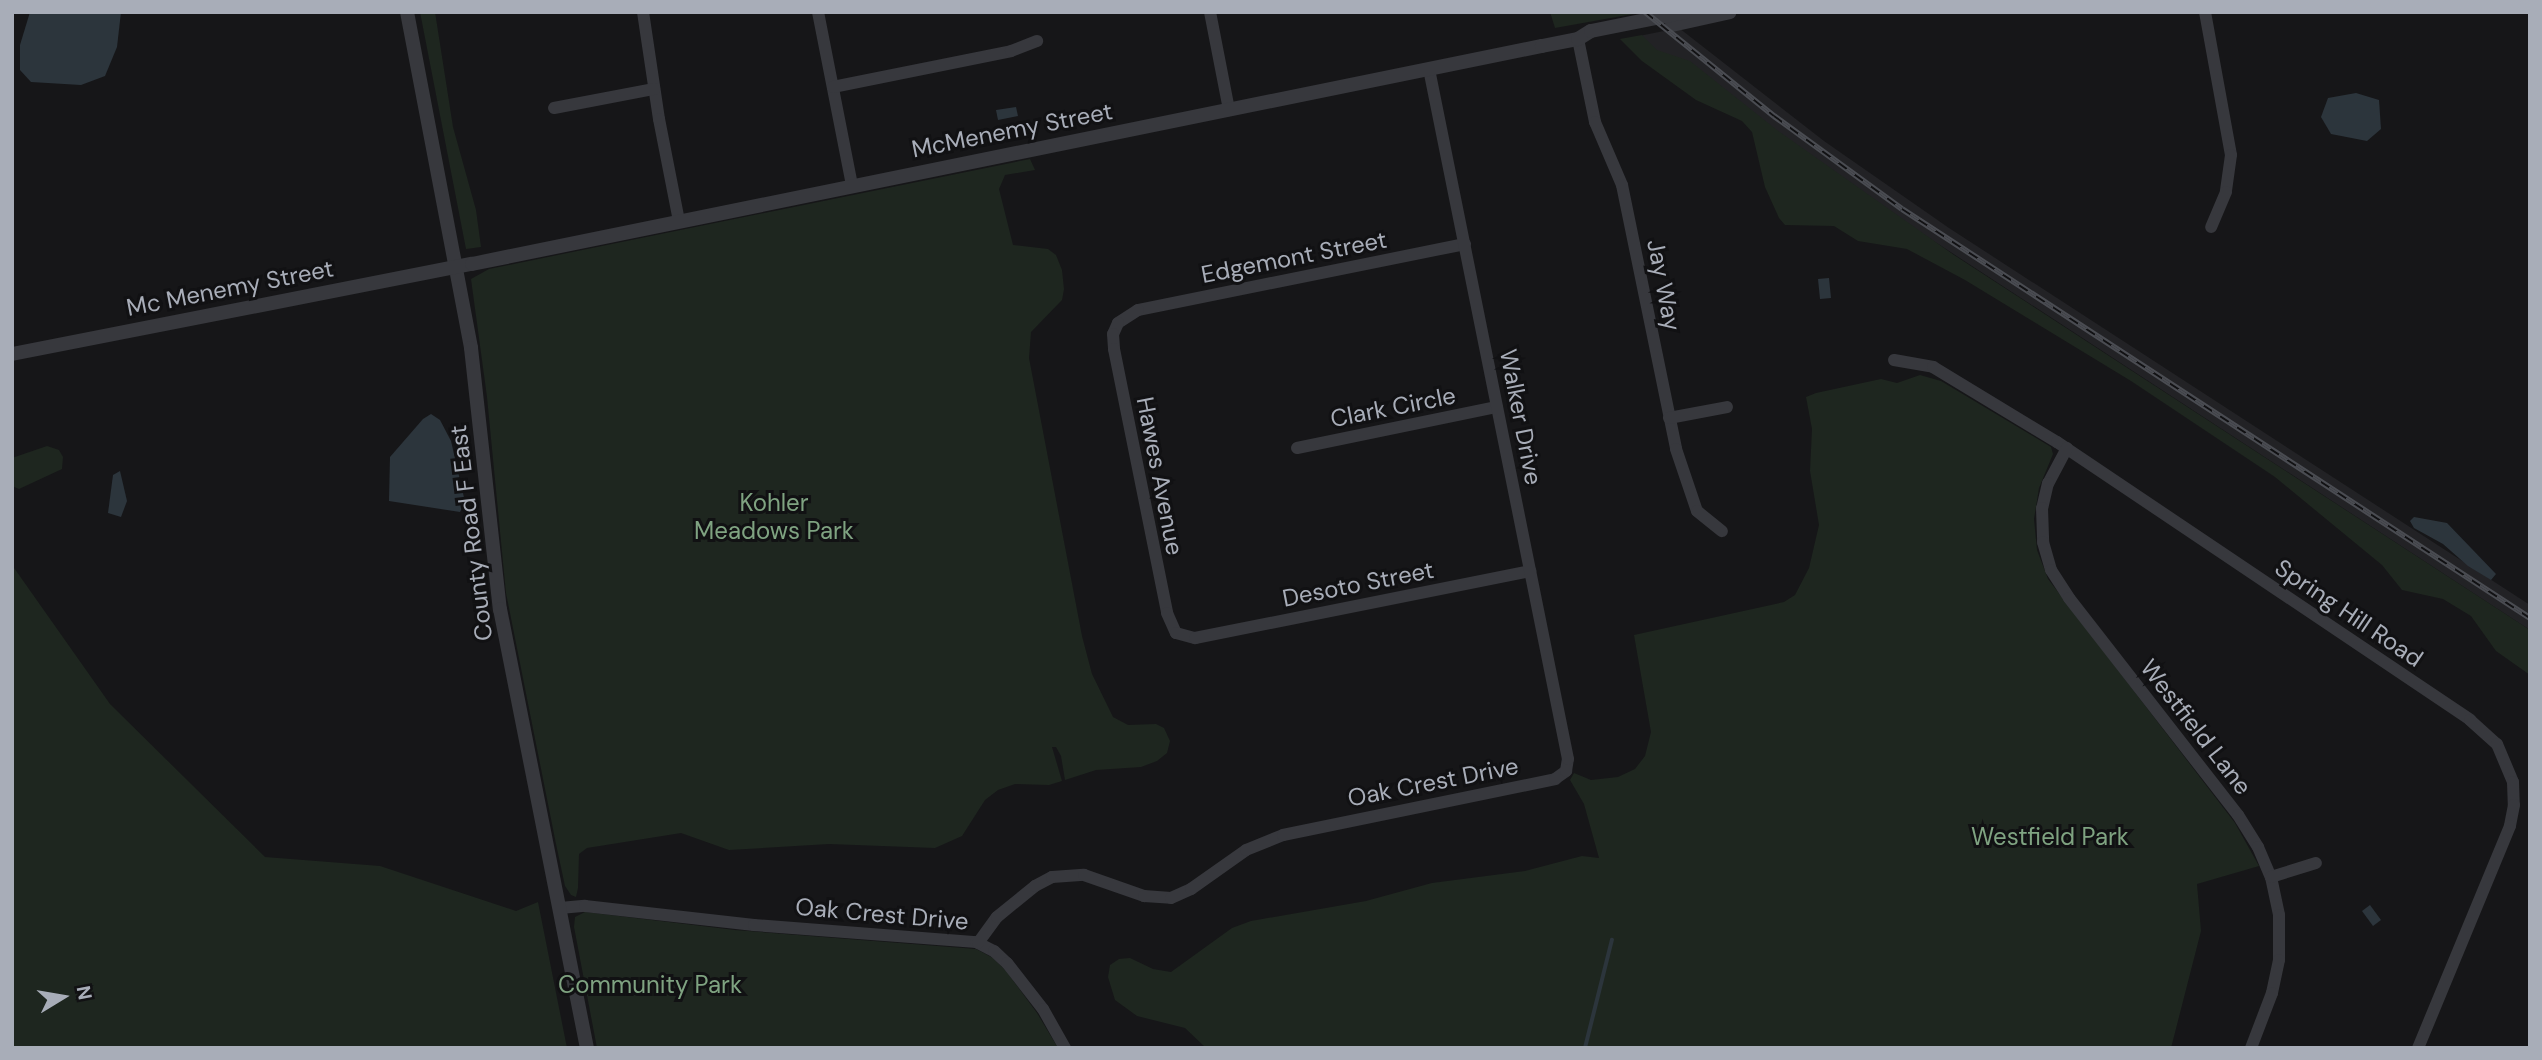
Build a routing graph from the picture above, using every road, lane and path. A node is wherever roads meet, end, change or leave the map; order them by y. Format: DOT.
graph roads {
  1 [pos="407,12"];
  2 [pos="643,12"];
  3 [pos="818,12"];
  4 [pos="1210,12"];
  5 [pos="1685,12"];
  6 [pos="1730,12"];
  7 [pos="2205,12"];
  8 [pos="1578,39"];
  9 [pos="1037,41"];
  10 [pos="1429,69"];
  11 [pos="833,87"];
  12 [pos="654,89"];
  13 [pos="554,108"];
  14 [pos="1229,110"];
  15 [pos="852,186"];
  16 [pos="679,221"];
  17 [pos="2211,227"];
  18 [pos="1465,244"];
  19 [pos="456,267"];
  20 [pos="1132,312"];
  21 [pos="12,354"];
  22 [pos="1894,360"];
  23 [pos="1497,407"];
  24 [pos="1727,407"];
  25 [pos="1669,418"];
  26 [pos="1297,448"];
  27 [pos="2067,448"];
  28 [pos="1722,531"];
  29 [pos="1530,571"];
  30 [pos="1195,638"];
  31 [pos="1565,772"];
  32 [pos="2316,863"];
  33 [pos="2271,877"];
  34 [pos="560,908"];
  35 [pos="978,943"];
  36 [pos="587,1048"];
  37 [pos="1065,1048"];
  38 [pos="2251,1048"];
  39 [pos="2418,1048"];
  1 -- 19 [label="street, County Road F East"];
  2 -- 12 [label="street"];
  3 -- 11 [label="street"];
  4 -- 14 [label="street"];
  5 -- 8 [label="street, McMenemy Street"];
  6 -- 8 [label="street, McMenemy Street"];
  7 -- 17 [label="street"];
  8 -- 10 [label="street, McMenemy Street"];
  8 -- 25 [label="street, Jay Way"];
  9 -- 11 [label="street"];
  10 -- 14 [label="street, McMenemy Street"];
  10 -- 18 [label="street, Walker Drive"];
  11 -- 15 [label="street"];
  12 -- 13 [label="street"];
  12 -- 16 [label="street"];
  14 -- 15 [label="street, McMenemy Street"];
  15 -- 16 [label="street, McMenemy Street"];
  16 -- 19 [label="street, McMenemy Street"];
  18 -- 20 [label="street, Edgemont Street"];
  18 -- 23 [label="street, Walker Drive"];
  19 -- 21 [label="street, Mc Menemy Street"];
  19 -- 34 [label="street, County Road F East"];
  20 -- 30 [label="street, Hawes Avenue"];
  22 -- 27 [label="street, Spring Hill Road"];
  23 -- 26 [label="street, Clark Circle"];
  23 -- 29 [label="street, Walker Drive"];
  24 -- 25 [label="street"];
  25 -- 28 [label="street, Jay Way"];
  27 -- 33 [label="street, Westfield Lane"];
  27 -- 39 [label="street, Spring Hill Road"];
  29 -- 30 [label="street, Desoto Street"];
  29 -- 31 [label="street, Walker Drive"];
  31 -- 35 [label="street, Oak Crest Drive"];
  32 -- 33 [label="street"];
  33 -- 38 [label="street, Westfield Lane"];
  34 -- 35 [label="street, Oak Crest Drive"];
  34 -- 36 [label="street, County Road F East"];
  35 -- 37 [label="street"];
}
